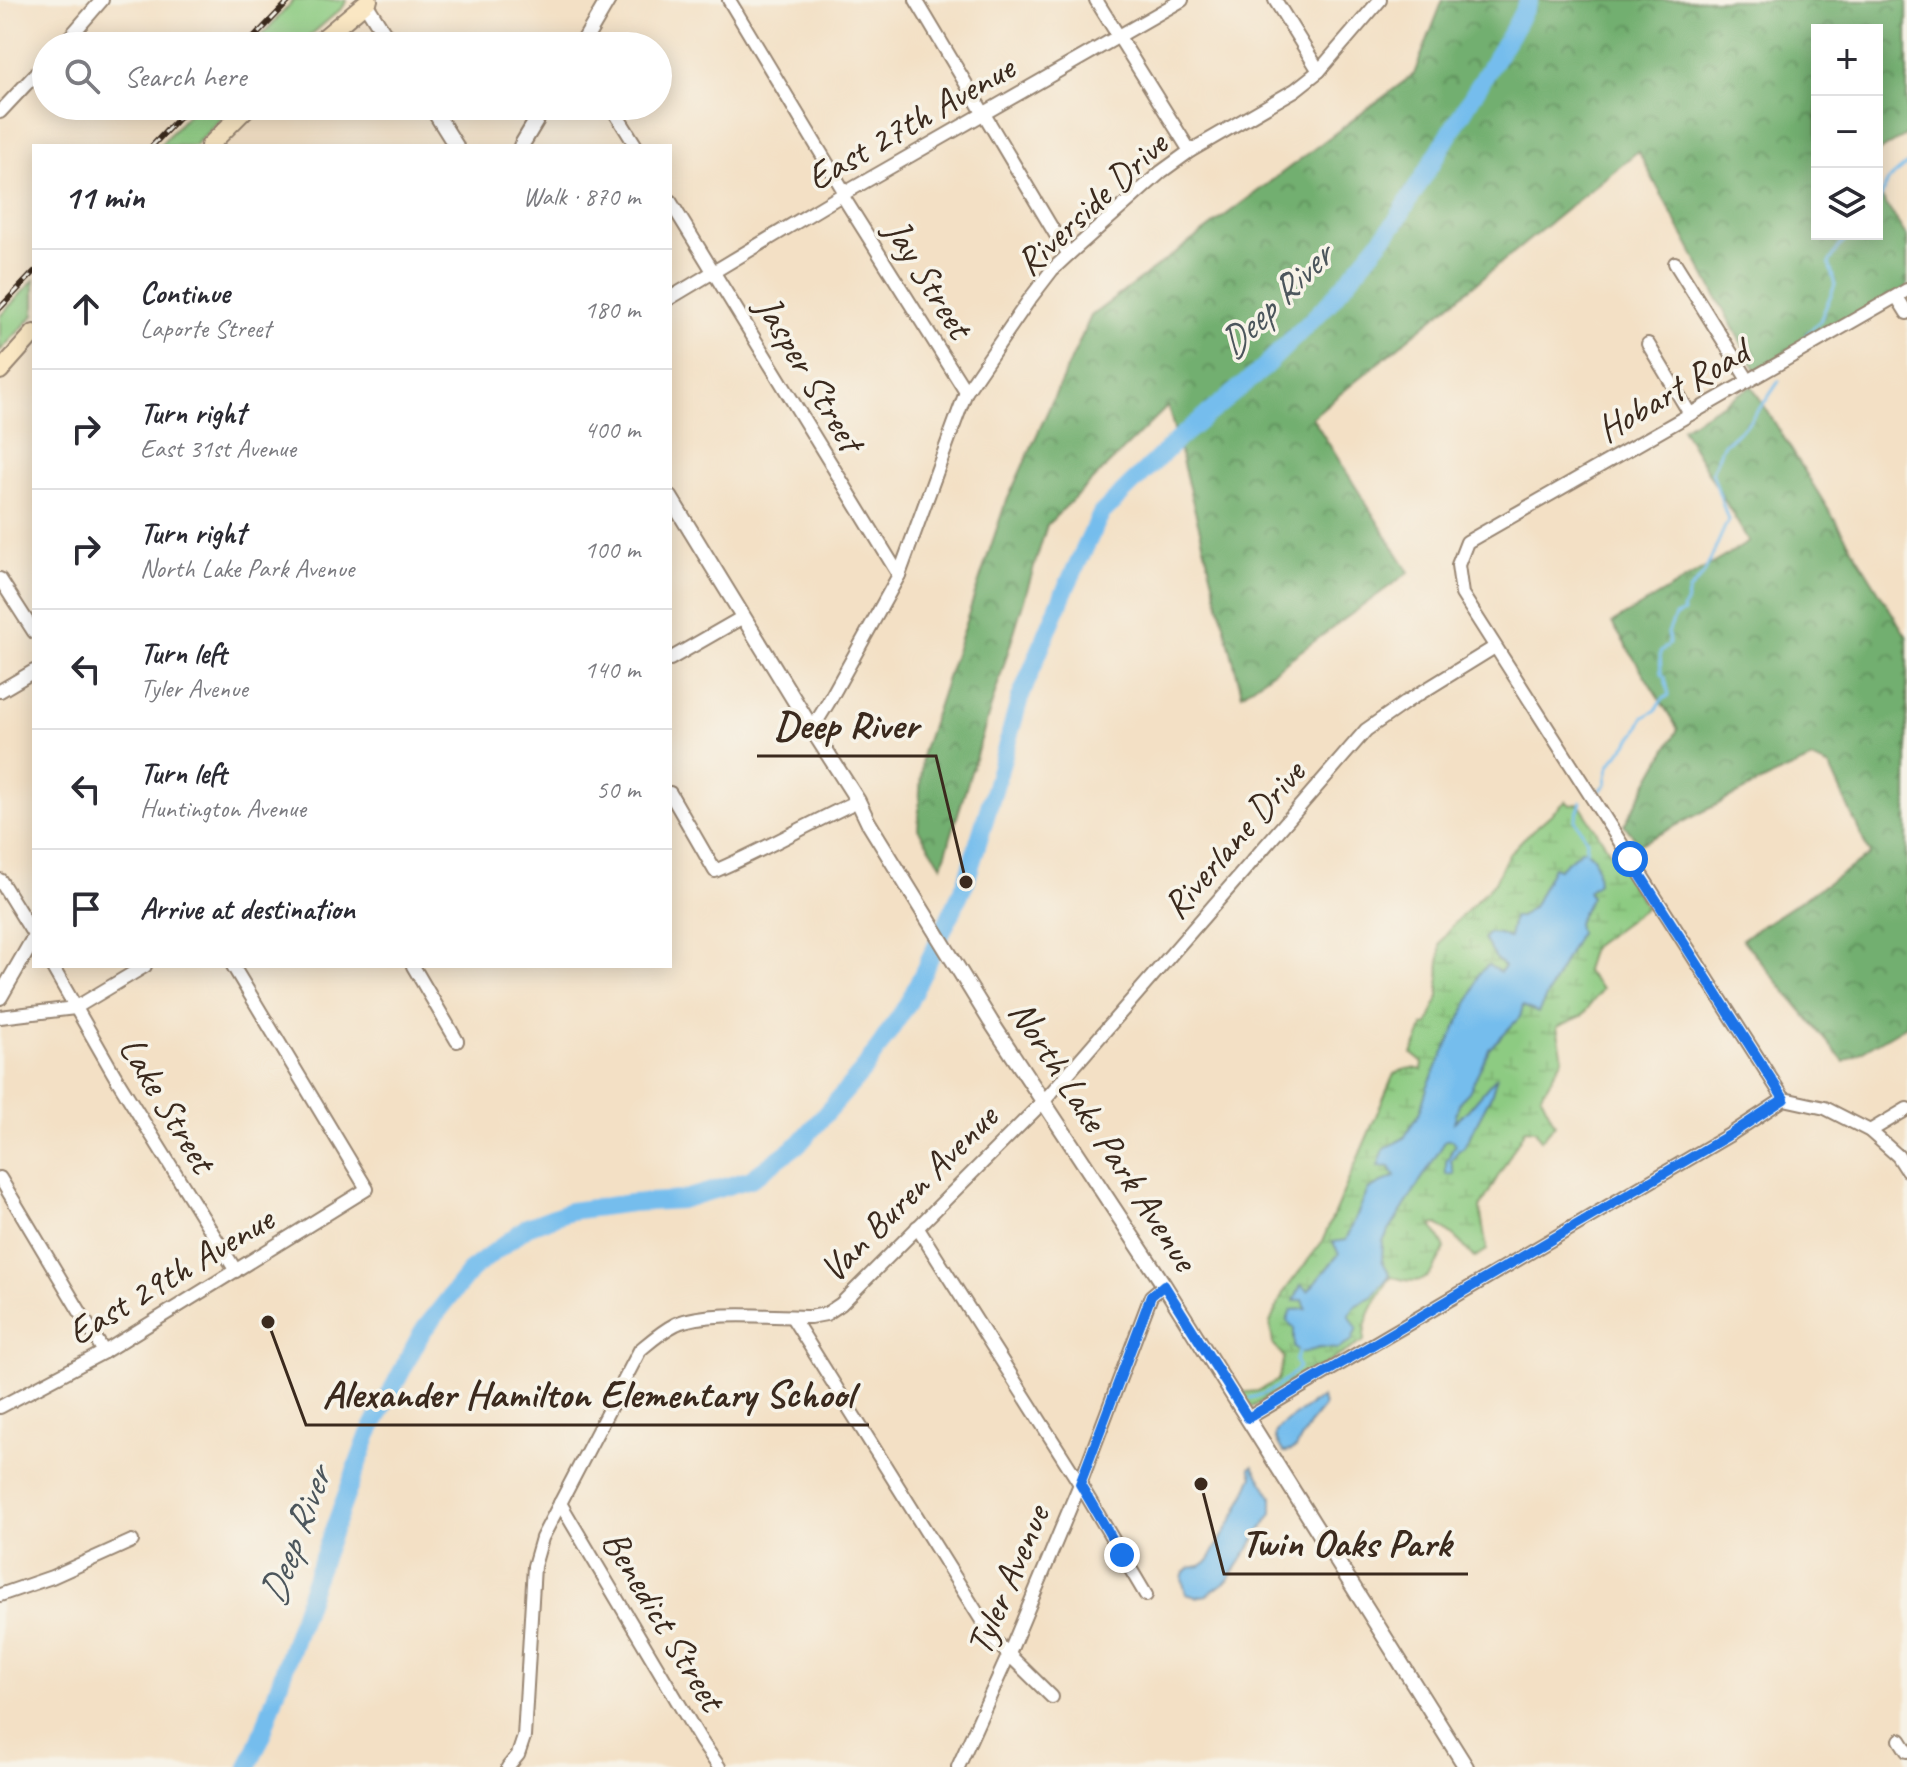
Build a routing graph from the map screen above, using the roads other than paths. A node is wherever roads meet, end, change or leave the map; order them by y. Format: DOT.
graph roads {
  1 [pos="102,0"];
  2 [pos="608,0"];
  3 [pos="729,0"];
  4 [pos="916,0"];
  5 [pos="1096,0"];
  6 [pos="1182,0"];
  7 [pos="1275,0"];
  8 [pos="1380,0"];
  9 [pos="365,1"];
  10 [pos="89,5"];
  11 [pos="71,32"];
  12 [pos="330,32"];
  13 [pos="384,32"];
  14 [pos="589,32"];
  15 [pos="1118,36"];
  16 [pos="1319,71"];
  17 [pos="32,78"];
  18 [pos="0,112"];
  19 [pos="985,113"];
  20 [pos="235,120"];
  21 [pos="440,120"];
  22 [pos="537,120"];
  23 [pos="620,120"];
  24 [pos="211,144"];
  25 [pos="455,144"];
  26 [pos="522,144"];
  27 [pos="635,144"];
  28 [pos="1190,151"];
  29 [pos="844,194"];
  30 [pos="672,204"];
  31 [pos="1069,254"];
  32 [pos="1675,263"];
  33 [pos="714,272"];
  34 [pos="1902,293"];
  35 [pos="672,297"];
  36 [pos="1907,313"];
  37 [pos="32,338"];
  38 [pos="1648,344"];
  39 [pos="0,371"];
  40 [pos="1748,380"];
  41 [pos="966,392"];
  42 [pos="1690,414"];
  43 [pos="672,500"];
  44 [pos="899,575"];
  45 [pos="0,579"];
  46 [pos="743,617"];
  47 [pos="32,629"];
  48 [pos="1495,647"];
  49 [pos="672,658"];
  50 [pos="32,672"];
  51 [pos="0,691"];
  52 [pos="812,729"];
  53 [pos="672,796"];
  54 [pos="858,801"];
  55 [pos="0,880"];
  56 [pos="32,934"];
  57 [pos="32,941"];
  58 [pos="53,968"];
  59 [pos="142,968"];
  60 [pos="234,968"];
  61 [pos="414,968"];
  62 [pos="0,997"];
  63 [pos="75,1008"];
  64 [pos="0,1017"];
  65 [pos="457,1041"];
  66 [pos="1784,1099"];
  67 [pos="1044,1101"];
  68 [pos="1907,1109"];
  69 [pos="1870,1131"];
  70 [pos="1907,1170"];
  71 [pos="0,1178"];
  72 [pos="917,1227"];
  73 [pos="236,1271"];
  74 [pos="1164,1285"];
  75 [pos="792,1317"];
  76 [pos="104,1352"];
  77 [pos="0,1407"];
  78 [pos="1248,1418"];
  79 [pos="1080,1484"];
  80 [pos="560,1503"];
  81 [pos="132,1541"];
  82 [pos="0,1595"];
  83 [pos="1146,1595"];
  84 [pos="1009,1654"];
  85 [pos="1052,1697"];
  86 [pos="518,1755"];
  87 [pos="508,1767"];
  88 [pos="525,1767"];
  89 [pos="719,1767"];
  90 [pos="958,1767"];
  91 [pos="1466,1767"];
  1 -- 10 [label="street"];
  2 -- 14 [label="street"];
  3 -- 29 [label="street, Jay Street"];
  4 -- 19 [label="street"];
  5 -- 15 [label="street"];
  6 -- 15 [label="street, East 27th Avenue"];
  7 -- 16 [label="street"];
  8 -- 16 [label="street, Riverside Drive"];
  9 -- 12 [label="main road"];
  9 -- 13 [label="street"];
  10 -- 11 [label="street"];
  15 -- 19 [label="street, East 27th Avenue"];
  15 -- 28 [label="street"];
  16 -- 28 [label="street, Riverside Drive"];
  17 -- 18 [label="street"];
  19 -- 29 [label="street, East 27th Avenue"];
  19 -- 31 [label="street"];
  20 -- 24 [label="main road"];
  21 -- 25 [label="street"];
  22 -- 26 [label="street"];
  23 -- 27 [label="street"];
  28 -- 31 [label="street, Riverside Drive"];
  29 -- 33 [label="street, East 27th Avenue"];
  29 -- 41 [label="street, Jay Street"];
  30 -- 33 [label="street, Jasper Street"];
  31 -- 41 [label="street, Riverside Drive"];
  32 -- 40 [label="street"];
  33 -- 35 [label="street, East 27th Avenue"];
  33 -- 44 [label="street, Jasper Street"];
  34 -- 36 [label="street"];
  34 -- 40 [label="street, Hobart Road"];
  37 -- 39 [label="main road"];
  38 -- 42 [label="street"];
  40 -- 42 [label="street, Hobart Road"];
  41 -- 44 [label="street, Riverside Drive"];
  42 -- 48 [label="street, Hobart Road"];
  43 -- 46 [label="street, North Lake Park Avenue"];
  44 -- 52 [label="street, Riverside Drive"];
  45 -- 47 [label="street"];
  46 -- 49 [label="street"];
  46 -- 52 [label="street, North Lake Park Avenue"];
  48 -- 66 [label="street"];
  48 -- 67 [label="street, Riverlane Drive"];
  50 -- 51 [label="street"];
  52 -- 54 [label="street, North Lake Park Avenue"];
  53 -- 54 [label="street"];
  54 -- 67 [label="street, North Lake Park Avenue"];
  55 -- 56 [label="street"];
  57 -- 62 [label="street"];
  58 -- 63 [label="street, Lake Street"];
  59 -- 63 [label="street"];
  60 -- 73 [label="street, East 29th Avenue"];
  61 -- 65 [label="street"];
  63 -- 64 [label="street"];
  63 -- 73 [label="street, Lake Street"];
  66 -- 69 [label="street"];
  66 -- 78 [label="street"];
  67 -- 72 [label="street, Van Buren Avenue"];
  67 -- 74 [label="street, North Lake Park Avenue"];
  68 -- 69 [label="street"];
  69 -- 70 [label="street"];
  71 -- 76 [label="street"];
  72 -- 75 [label="street, Van Buren Avenue"];
  72 -- 79 [label="street"];
  73 -- 76 [label="street, East 29th Avenue"];
  74 -- 78 [label="street, North Lake Park Avenue"];
  74 -- 79 [label="street, Tyler Avenue"];
  75 -- 80 [label="street, Van Buren Avenue"];
  75 -- 84 [label="street"];
  76 -- 77 [label="street, East 29th Avenue"];
  78 -- 91 [label="street, North Lake Park Avenue"];
  79 -- 83 [label="street"];
  79 -- 84 [label="street, Tyler Avenue"];
  80 -- 86 [label="street, Van Buren Avenue"];
  80 -- 89 [label="street, Benedict Street"];
  81 -- 82 [label="street"];
  84 -- 85 [label="street"];
  84 -- 90 [label="street, Tyler Avenue"];
  86 -- 87 [label="street, Van Buren Avenue"];
  86 -- 88 [label="street"];
}
